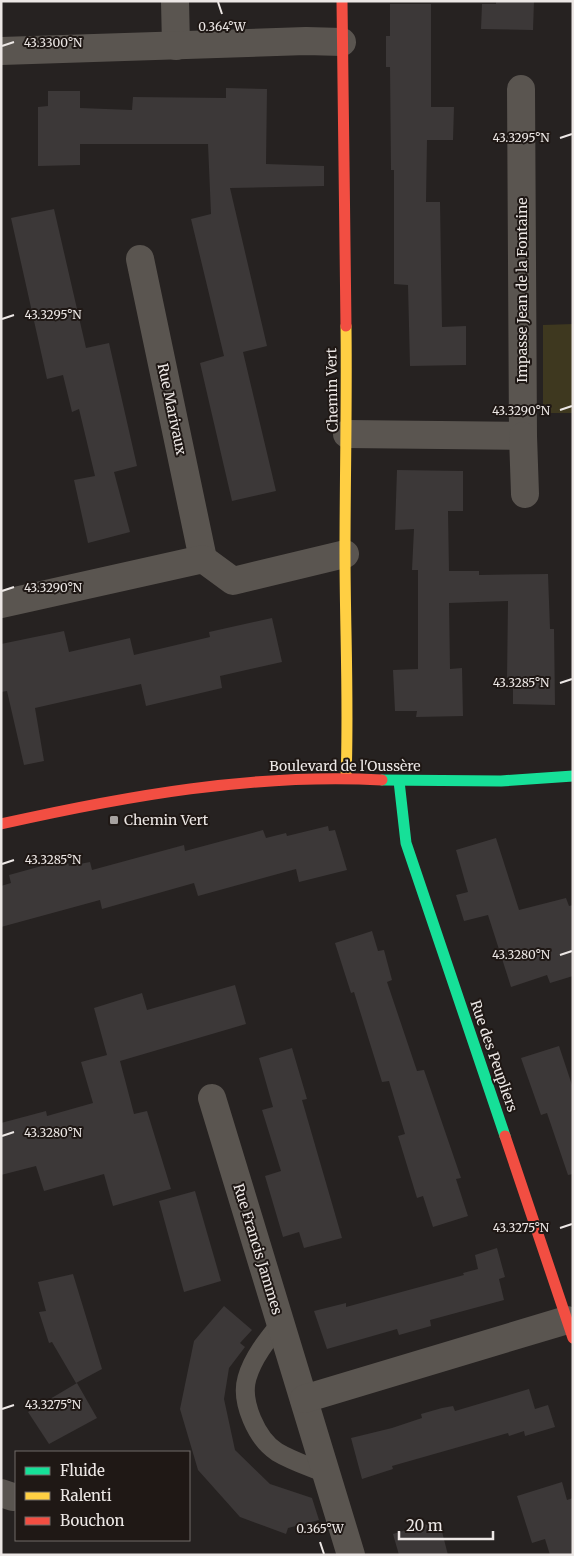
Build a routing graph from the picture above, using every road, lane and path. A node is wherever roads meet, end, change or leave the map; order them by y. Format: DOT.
graph roads {
  1 [pos="175,1"];
  2 [pos="342,1"];
  3 [pos="342,42"];
  4 [pos="176,46"];
  5 [pos="1,51"];
  6 [pos="521,89"];
  7 [pos="140,259"];
  8 [pos="347,434"];
  9 [pos="523,436"];
  10 [pos="525,494"];
  11 [pos="345,554"];
  12 [pos="203,559"];
  13 [pos="1,604"];
  14 [pos="573,776"];
  15 [pos="346,778"];
  16 [pos="399,781"];
  17 [pos="1,824"];
  18 [pos="212,1098"];
  19 [pos="281,1322"];
  20 [pos="570,1329"];
  21 [pos="304,1399"];
  22 [pos="327,1474"];
  23 [pos="351,1555"];
  1 -- 4 [label="street"];
  2 -- 3 [label="street, Chemin Vert"];
  3 -- 4 [label="street"];
  3 -- 8 [label="street, Chemin Vert"];
  4 -- 5 [label="street"];
  6 -- 9 [label="street, Impasse Jean de la Fontaine"];
  7 -- 12 [label="street, Rue Marivaux"];
  8 -- 9 [label="street"];
  8 -- 11 [label="street, Chemin Vert"];
  9 -- 10 [label="street, Impasse Jean de la Fontaine"];
  11 -- 12 [label="street"];
  11 -- 15 [label="street, Chemin Vert"];
  12 -- 13 [label="street"];
  14 -- 16 [label="street, Boulevard de l'Oussère"];
  15 -- 16 [label="street, Boulevard de l'Oussère"];
  15 -- 17 [label="street, Boulevard de l'Oussère"];
  16 -- 20 [label="street, Rue des Peupliers"];
  18 -- 19 [label="street, Rue Francis Jammes"];
  19 -- 21 [label="street, Rue Francis Jammes"];
  19 -- 22 [label="lane"];
  20 -- 21 [label="street"];
  21 -- 22 [label="street, Rue Francis Jammes"];
  22 -- 23 [label="street, Rue Francis Jammes"];
}
